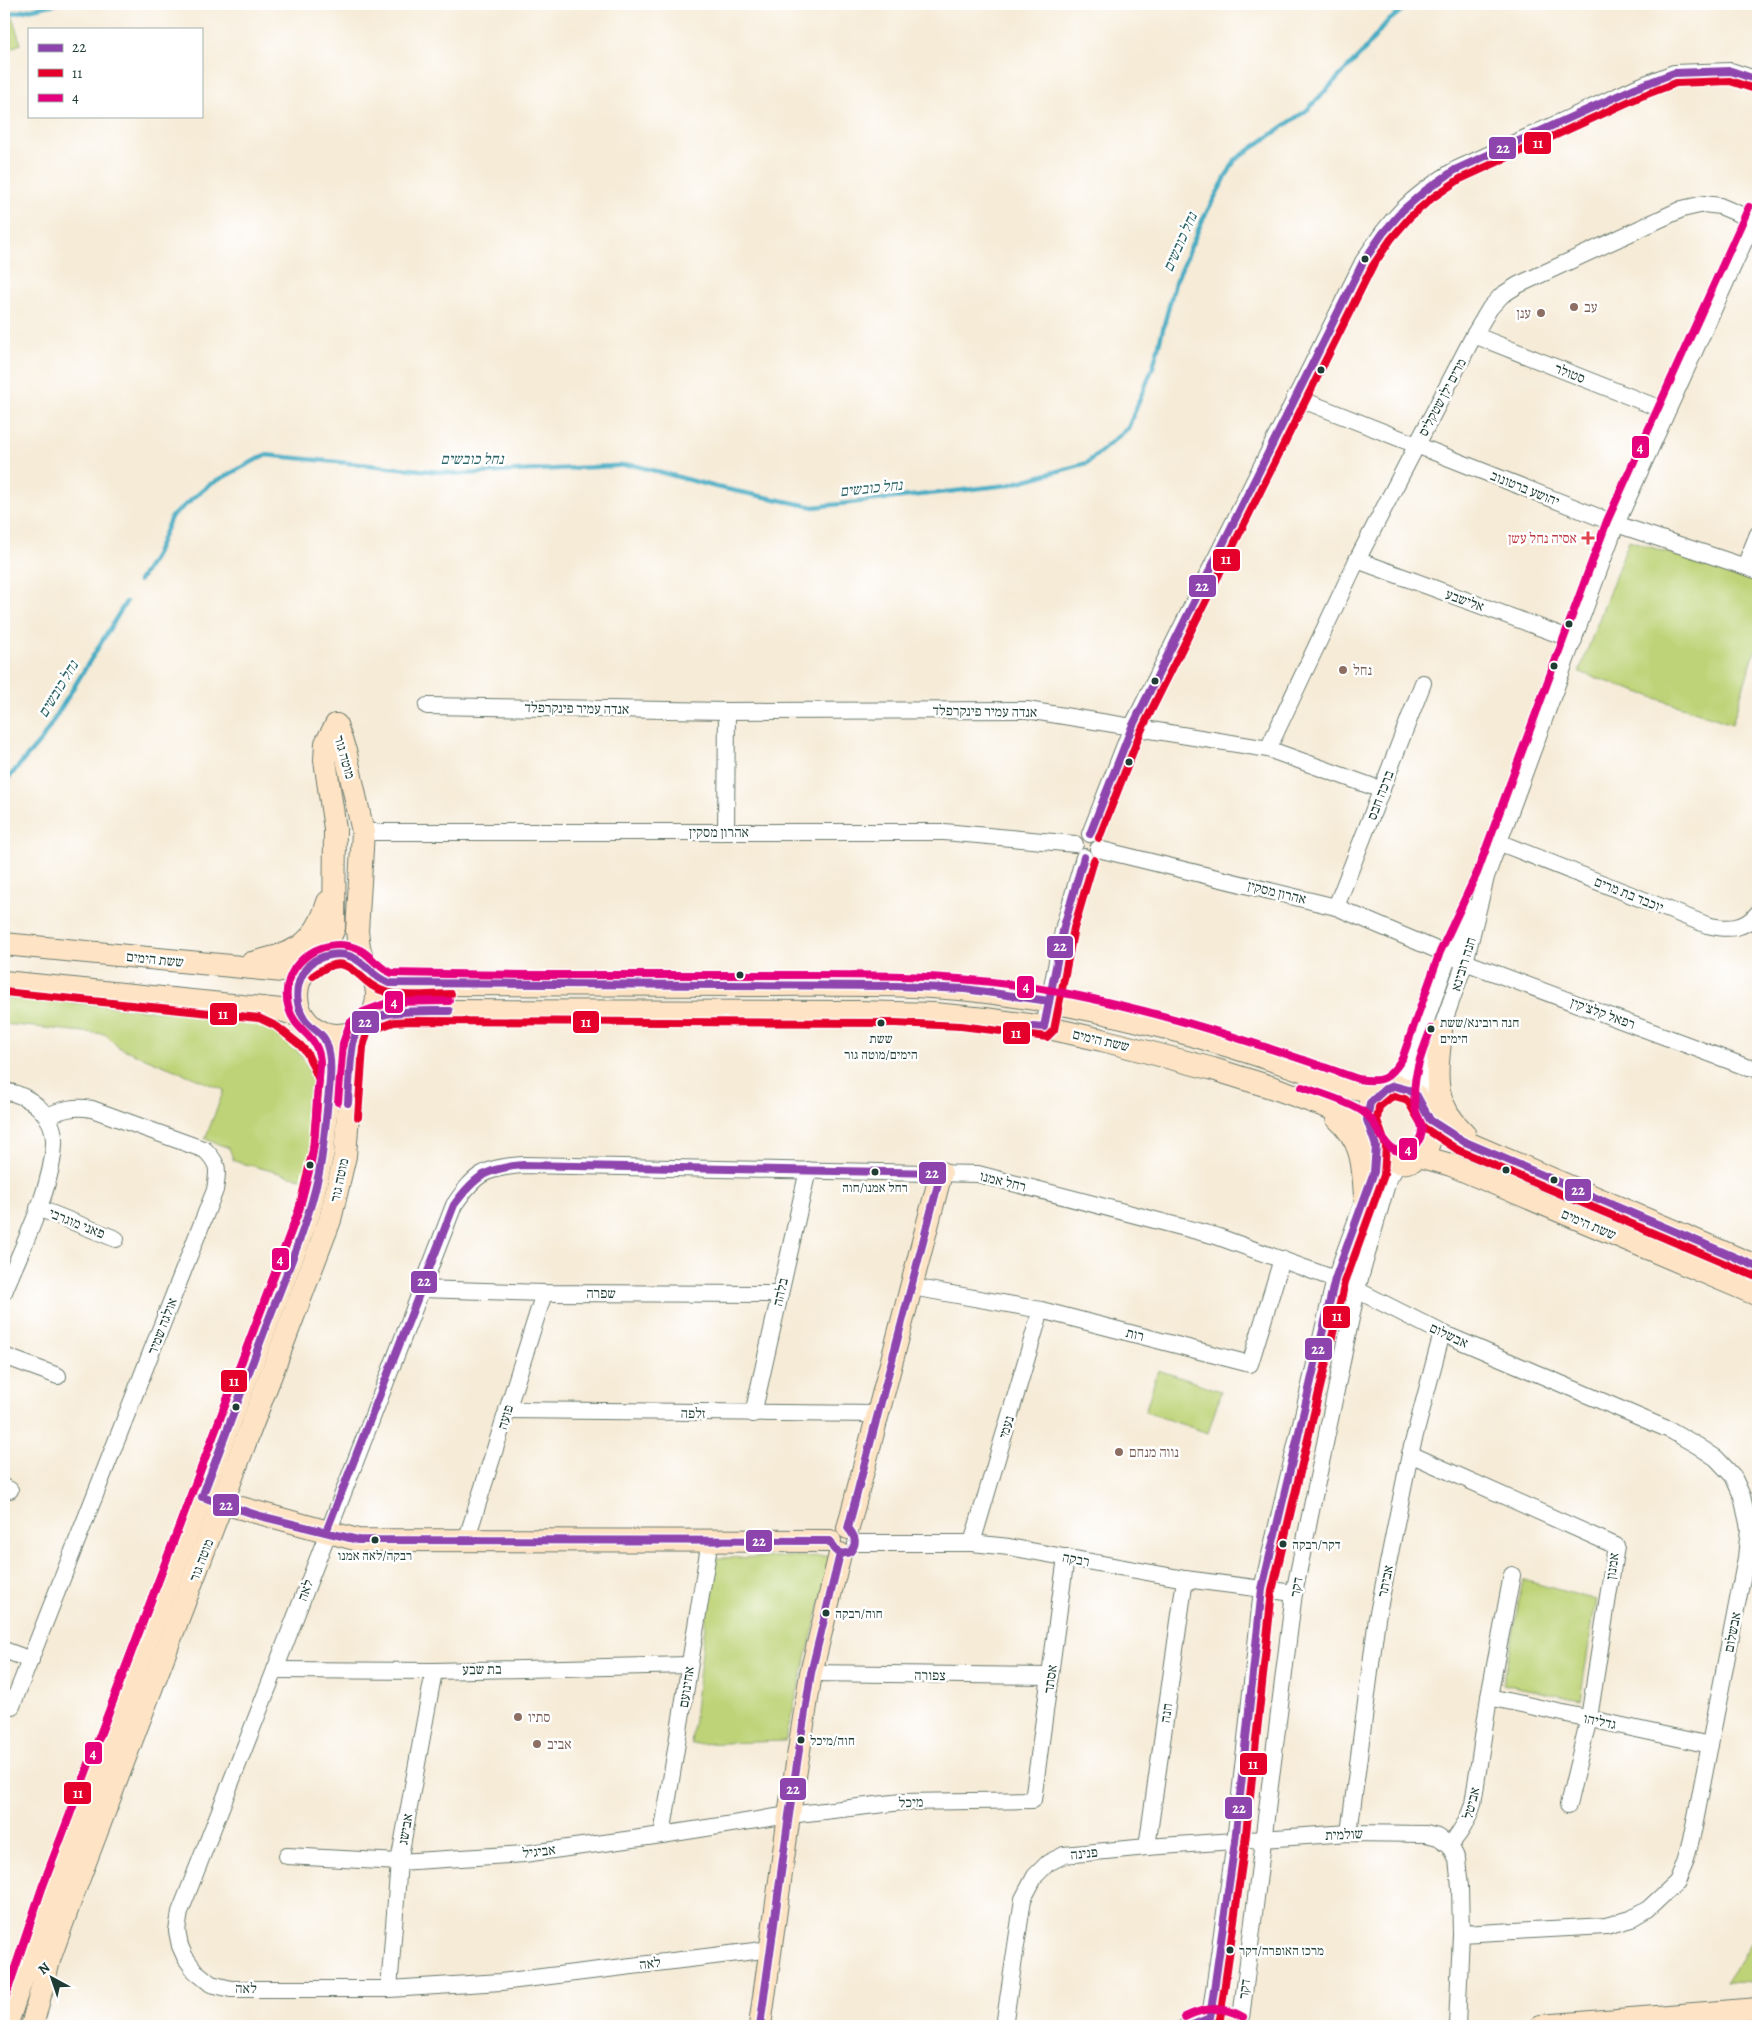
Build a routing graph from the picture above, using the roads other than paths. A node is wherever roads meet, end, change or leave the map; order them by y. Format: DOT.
graph roads {
  1 [pos="1758,80"];
  2 [pos="1757,218"];
  3 [pos="1474,336"];
  4 [pos="1295,398"];
  5 [pos="1666,411"];
  6 [pos="1416,444"];
  7 [pos="1616,524"];
  8 [pos="1758,534"];
  9 [pos="1357,560"];
  10 [pos="1751,568"];
  11 [pos="1574,640"];
  12 [pos="1423,683"];
  13 [pos="427,706"];
  14 [pos="727,711"];
  15 [pos="1132,727"];
  16 [pos="1268,749"];
  17 [pos="1382,790"];
  18 [pos="726,831"];
  19 [pos="363,832"];
  20 [pos="1498,842"];
  21 [pos="1086,850"];
  22 [pos="1486,876"];
  23 [pos="335,879"];
  24 [pos="1336,907"];
  25 [pos="1758,913"];
  26 [pos="4,944"];
  27 [pos="1449,955"];
  28 [pos="1465,962"];
  29 [pos="314,963"];
  30 [pos="236,967"];
  31 [pos="369,970"];
  32 [pos="4,982"];
  33 [pos="1049,1001"];
  34 [pos="262,1008"];
  35 [pos="311,1024"];
  36 [pos="363,1025"];
  37 [pos="1044,1027"];
  38 [pos="1441,1031"];
  39 [pos="1758,1067"];
  40 [pos="329,1078"];
  41 [pos="1390,1088"];
  42 [pos="4,1091"];
  43 [pos="1323,1106"];
  44 [pos="1428,1115"];
  45 [pos="47,1116"];
  46 [pos="1373,1139"];
  47 [pos="1496,1155"];
  48 [pos="1411,1159"];
  49 [pos="808,1170"];
  50 [pos="941,1173"];
  51 [pos="1365,1197"];
  52 [pos="38,1208"];
  53 [pos="116,1239"];
  54 [pos="1282,1259"];
  55 [pos="1758,1267"];
  56 [pos="1336,1279"];
  57 [pos="912,1287"];
  58 [pos="421,1289"];
  59 [pos="1356,1289"];
  60 [pos="4,1292"];
  61 [pos="544,1293"];
  62 [pos="780,1294"];
  63 [pos="1758,1295"];
  64 [pos="1041,1310"];
  65 [pos="1442,1333"];
  66 [pos="4,1356"];
  67 [pos="58,1376"];
  68 [pos="507,1410"];
  69 [pos="753,1414"];
  70 [pos="878,1414"];
  71 [pos="1410,1454"];
  72 [pos="212,1501"];
  73 [pos="326,1532"];
  74 [pos="710,1540"];
  75 [pos="466,1541"];
  76 [pos="843,1541"];
  77 [pos="972,1543"];
  78 [pos="1066,1557"];
  79 [pos="1512,1575"];
  80 [pos="1185,1579"];
  81 [pos="1262,1589"];
  82 [pos="1294,1593"];
  83 [pos="4,1650"];
  84 [pos="31,1660"];
  85 [pos="690,1665"];
  86 [pos="275,1670"];
  87 [pos="434,1671"];
  88 [pos="811,1673"];
  89 [pos="1050,1676"];
  90 [pos="1490,1697"];
  91 [pos="12,1706"];
  92 [pos="1589,1718"];
  93 [pos="1710,1745"];
  94 [pos="1033,1800"];
  95 [pos="1568,1805"];
  96 [pos="789,1814"];
  97 [pos="1349,1833"];
  98 [pos="662,1835"];
  99 [pos="1264,1840"];
  100 [pos="1235,1842"];
  101 [pos="1450,1845"];
  102 [pos="1147,1847"];
  103 [pos="287,1856"];
  104 [pos="399,1862"];
  105 [pos="1461,1934"];
  106 [pos="771,1949"];
  107 [pos="389,1989"];
  108 [pos="1758,2009"];
  109 [pos="1200,2022"];
  110 [pos="6,2026"];
  111 [pos="32,2026"];
  112 [pos="760,2026"];
  113 [pos="1004,2026"];
  114 [pos="1239,2026"];
  115 [pos="1457,2026"];
  116 [pos="1541,2026"];
  1 -- 4 [label="street"];
  2 -- 3 [label="street, מרים ילן שטקליס"];
  2 -- 5 [label="street, חנה רובינא"];
  3 -- 5 [label="street, סטולר"];
  3 -- 6 [label="street, מרים ילן שטקליס"];
  4 -- 6 [label="street, יהושע ברטונוב"];
  4 -- 15 [label="street"];
  5 -- 7 [label="street, חנה רובינא"];
  6 -- 7 [label="street, יהושע ברטונוב"];
  6 -- 9 [label="street, מרים ילן שטקליס"];
  7 -- 10 [label="street, יהושע ברטונוב"];
  7 -- 11 [label="street, חנה רובינא"];
  8 -- 10 [label="street"];
  9 -- 11 [label="street, אלישבע"];
  9 -- 16 [label="street, מרים ילן שטקליס"];
  11 -- 20 [label="street, חנה רובינא"];
  12 -- 17 [label="street, ברכה חבס"];
  13 -- 14 [label="street, אנדה עמיר פינקרפלד"];
  14 -- 15 [label="street, אנדה עמיר פינקרפלד"];
  14 -- 18 [label="street"];
  15 -- 16 [label="street, אנדה עמיר פינקרפלד"];
  15 -- 21 [label="street"];
  16 -- 17 [label="street, אנדה עמיר פינקרפלד"];
  17 -- 24 [label="street, ברכה חבס"];
  18 -- 19 [label="street, אהרון מסקין"];
  18 -- 21 [label="street, אהרון מסקין"];
  19 -- 23 [label="street, מוטה גור"];
  19 -- 31 [label="street, מוטה גור"];
  20 -- 22 [label="street, חנה רובינא"];
  20 -- 25 [label="street, יוכבד בת מרים"];
  21 -- 24 [label="street, אהרון מסקין"];
  21 -- 33 [label="street"];
  22 -- 27 [label="street, חנה רובינא"];
  22 -- 28 [label="street, חנה רובינא"];
  23 -- 29 [label="street, מוטה גור"];
  23 -- 30 [label="street"];
  24 -- 27 [label="street, אהרון מסקין"];
  26 -- 30 [label="street, ששת הימים"];
  27 -- 28 [label="street, רפאל קלצ'קין"];
  27 -- 41 [label="street, חנה רובינא"];
  28 -- 38 [label="street, חנה רובינא"];
  28 -- 39 [label="street, רפאל קלצ'קין"];
  29 -- 30 [label="street, ששת הימים"];
  29 -- 31 [label="street"];
  29 -- 35 [label="street"];
  31 -- 33 [label="street, ששת הימים"];
  31 -- 36 [label="street"];
  32 -- 34 [label="street"];
  33 -- 37 [label="street"];
  33 -- 41 [label="street, ששת הימים"];
  34 -- 35 [label="street"];
  34 -- 40 [label="street"];
  35 -- 36 [label="street"];
  35 -- 40 [label="street, מוטה גור"];
  36 -- 37 [label="street, ששת הימים"];
  36 -- 72 [label="street, מוטה גור"];
  37 -- 43 [label="street, ששת הימים"];
  38 -- 44 [label="street, חנה רובינא"];
  38 -- 47 [label="street"];
  40 -- 72 [label="street, מוטה גור"];
  41 -- 44 [label="street"];
  41 -- 46 [label="street"];
  42 -- 45 [label="street"];
  43 -- 46 [label="street, ששת הימים"];
  43 -- 51 [label="street"];
  44 -- 47 [label="street, ששת הימים"];
  44 -- 48 [label="street"];
  45 -- 52 [label="street, פאני מוגרבי"];
  45 -- 84 [label="street, אולגה שמיר"];
  46 -- 48 [label="street"];
  46 -- 51 [label="street"];
  47 -- 55 [label="street, ששת הימים"];
  48 -- 59 [label="street, דקר"];
  48 -- 63 [label="street, ששת הימים"];
  49 -- 50 [label="street, רחל אמנו"];
  49 -- 58 [label="street, רחל אמנו"];
  49 -- 62 [label="street, בלהה"];
  50 -- 54 [label="street, רחל אמנו"];
  50 -- 57 [label="street"];
  51 -- 56 [label="street"];
  52 -- 53 [label="street, פאני מוגרבי"];
  52 -- 60 [label="street, פאני מוגרבי"];
  54 -- 56 [label="street, רחל אמנו"];
  54 -- 64 [label="street, רות"];
  56 -- 59 [label="street, אבשלום"];
  56 -- 81 [label="street"];
  57 -- 64 [label="street, רות"];
  57 -- 70 [label="street"];
  58 -- 61 [label="street, שפרה"];
  58 -- 73 [label="street, רחל אמנו"];
  59 -- 65 [label="street, אבשלום"];
  59 -- 82 [label="street, דקר"];
  61 -- 62 [label="street, שפרה"];
  61 -- 68 [label="street, פועה"];
  62 -- 69 [label="street, בלהה"];
  64 -- 77 [label="street, נעמי"];
  65 -- 71 [label="street, אביתר"];
  65 -- 93 [label="street, אבשלום"];
  66 -- 67 [label="street"];
  68 -- 69 [label="street, זלפה"];
  68 -- 75 [label="street, פועה"];
  69 -- 70 [label="street, זלפה"];
  70 -- 76 [label="street"];
  71 -- 92 [label="street, אמנון"];
  71 -- 97 [label="street, אביתר"];
  72 -- 73 [label="street, רבקה"];
  72 -- 110 [label="street, מוטה גור"];
  72 -- 111 [label="street, מוטה גור"];
  73 -- 75 [label="street, רבקה"];
  73 -- 86 [label="street, לאה"];
  74 -- 75 [label="street, רבקה"];
  74 -- 76 [label="street, רבקה"];
  74 -- 85 [label="street, אחינועם"];
  76 -- 77 [label="street, רבקה"];
  76 -- 88 [label="street"];
  77 -- 78 [label="street, רבקה"];
  78 -- 80 [label="street, רבקה"];
  78 -- 89 [label="street, אסתר"];
  79 -- 90 [label="street, אביטל"];
  80 -- 81 [label="street, רבקה"];
  80 -- 102 [label="street, חנה"];
  81 -- 82 [label="street, רבקה"];
  81 -- 100 [label="street"];
  82 -- 99 [label="street, דקר"];
  83 -- 84 [label="street"];
  84 -- 91 [label="street, אולגה שמיר"];
  85 -- 87 [label="street, בת שבע"];
  85 -- 98 [label="street, אחינועם"];
  86 -- 87 [label="street, בת שבע"];
  86 -- 107 [label="street, לאה"];
  87 -- 104 [label="street, אבישג"];
  88 -- 89 [label="street, צפורה"];
  88 -- 96 [label="street"];
  89 -- 94 [label="street, אסתר"];
  90 -- 92 [label="street, גדליהו"];
  90 -- 101 [label="street, אביטל"];
  92 -- 93 [label="street, גדליהו"];
  92 -- 95 [label="street, אמנון"];
  93 -- 105 [label="street, אבשלום"];
  94 -- 96 [label="street, מיכל"];
  96 -- 98 [label="street, אביגיל"];
  96 -- 106 [label="street"];
  97 -- 99 [label="street, שולמית"];
  97 -- 101 [label="street, שולמית"];
  98 -- 104 [label="street, אביגיל"];
  99 -- 100 [label="street, שולמית"];
  99 -- 114 [label="street, דקר"];
  100 -- 102 [label="street, פנינה"];
  100 -- 109 [label="street"];
  101 -- 105 [label="street"];
  102 -- 113 [label="street, פנינה"];
  103 -- 104 [label="street, אביגיל"];
  104 -- 107 [label="street, אבישג"];
  105 -- 115 [label="street"];
  106 -- 107 [label="street, לאה"];
  106 -- 112 [label="street"];
  108 -- 116 [label="street"];
  109 -- 114 [label="street"];
}
